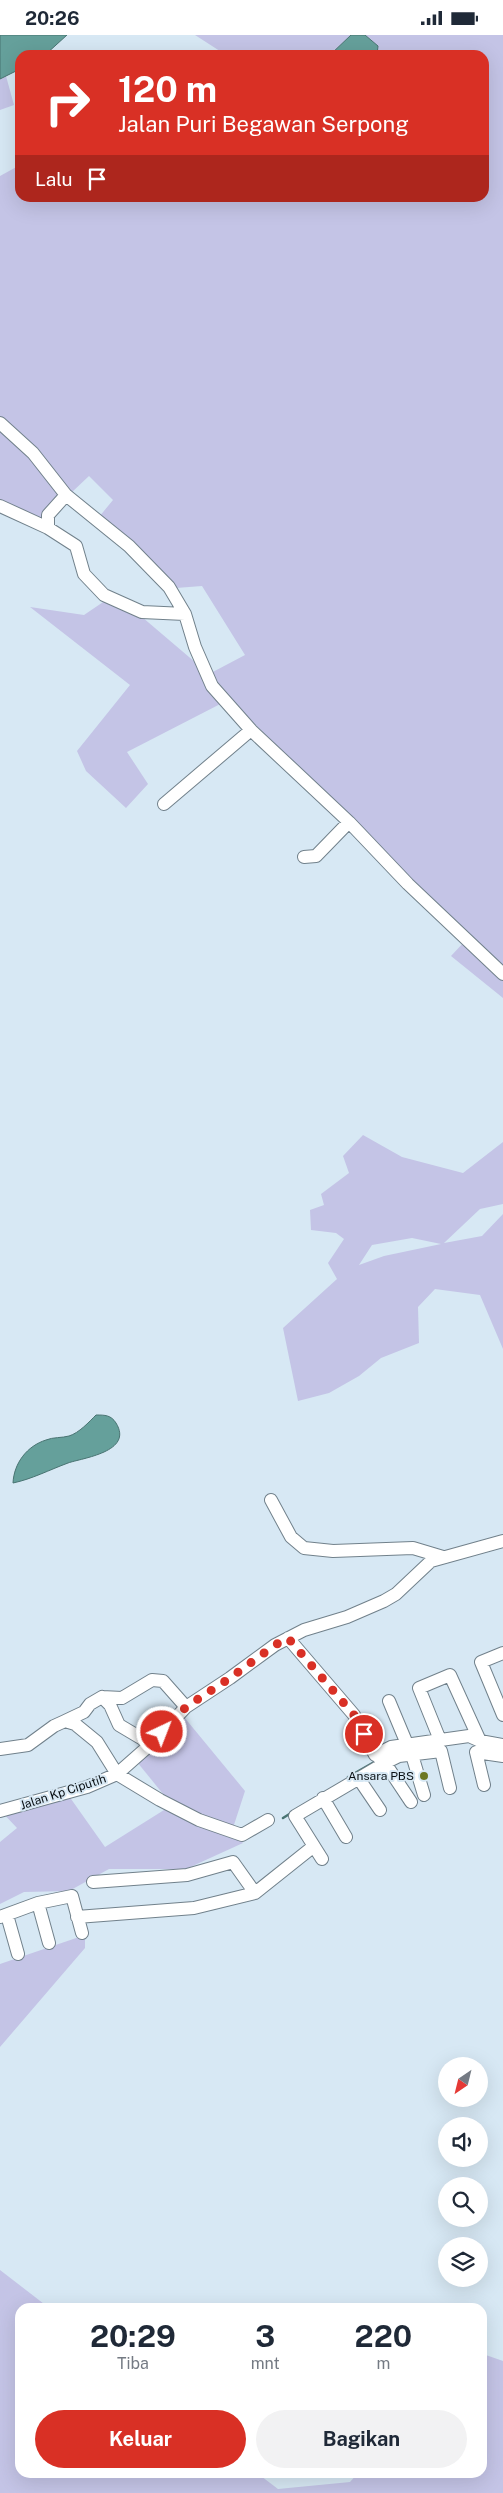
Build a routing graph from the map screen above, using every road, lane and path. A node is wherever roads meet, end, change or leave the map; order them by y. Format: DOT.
graph roads {
  1 [pos="0,423"];
  2 [pos="66,495"];
  3 [pos="0,505"];
  4 [pos="48,528"];
  5 [pos="185,614"];
  6 [pos="251,730"];
  7 [pos="164,804"];
  8 [pos="349,822"];
  9 [pos="304,857"];
  10 [pos="503,974"];
  11 [pos="271,1499"];
  12 [pos="503,1541"];
  13 [pos="443,1557"];
  14 [pos="288,1638"];
  15 [pos="503,1653"];
  16 [pos="102,1697"];
  17 [pos="389,1701"];
  18 [pos="186,1707"];
  19 [pos="503,1715"];
  20 [pos="65,1721"];
  21 [pos="151,1744"];
  22 [pos="441,1745"];
  23 [pos="503,1745"];
  24 [pos="478,1747"];
  25 [pos="0,1749"];
  26 [pos="410,1749"];
  27 [pos="503,1756"];
  28 [pos="380,1759"];
  29 [pos="117,1774"];
  30 [pos="359,1779"];
  31 [pos="484,1785"];
  32 [pos="450,1788"];
  33 [pos="424,1795"];
  34 [pos="323,1798"];
  35 [pos="411,1802"];
  36 [pos="380,1810"];
  37 [pos="0,1811"];
  38 [pos="268,1820"];
  39 [pos="346,1837"];
  40 [pos="314,1845"];
  41 [pos="322,1859"];
  42 [pos="93,1882"];
  43 [pos="255,1893"];
  44 [pos="38,1903"];
  45 [pos="3,1916"];
  46 [pos="77,1917"];
  47 [pos="82,1933"];
  48 [pos="49,1943"];
  49 [pos="18,1954"];
  1 -- 2 [label="street"];
  2 -- 4 [label="street"];
  2 -- 5 [label="street"];
  3 -- 4 [label="street"];
  4 -- 5 [label="street"];
  5 -- 6 [label="street"];
  6 -- 7 [label="street"];
  6 -- 8 [label="street"];
  8 -- 9 [label="street"];
  8 -- 10 [label="street"];
  11 -- 13 [label="street"];
  12 -- 13 [label="street, Jalan Kp Ciputih"];
  13 -- 14 [label="street, Jalan Kp Ciputih"];
  14 -- 18 [label="street, Jalan Kp Ciputih"];
  14 -- 28 [label="street"];
  15 -- 19 [label="street"];
  16 -- 18 [label="street"];
  16 -- 20 [label="street"];
  16 -- 21 [label="street"];
  17 -- 26 [label="street"];
  18 -- 21 [label="street, Jalan Kp Ciputih"];
  20 -- 25 [label="street"];
  20 -- 29 [label="street"];
  21 -- 29 [label="street, Jalan Kp Ciputih"];
  22 -- 24 [label="street"];
  22 -- 24 [label="street"];
  22 -- 26 [label="street"];
  22 -- 32 [label="street"];
  23 -- 24 [label="street"];
  24 -- 27 [label="street"];
  24 -- 31 [label="street"];
  26 -- 28 [label="street"];
  26 -- 33 [label="street"];
  28 -- 30 [label="street"];
  28 -- 35 [label="street"];
  29 -- 37 [label="street, Jalan Kp Ciputih"];
  29 -- 38 [label="street"];
  30 -- 34 [label="street"];
  30 -- 36 [label="street"];
  34 -- 39 [label="street"];
  34 -- 40 [label="street"];
  40 -- 41 [label="street"];
  40 -- 43 [label="street"];
  42 -- 43 [label="street"];
  43 -- 46 [label="street"];
  44 -- 45 [label="street"];
  44 -- 46 [label="street"];
  44 -- 48 [label="street"];
  45 -- 49 [label="street"];
  46 -- 47 [label="street"];
}
